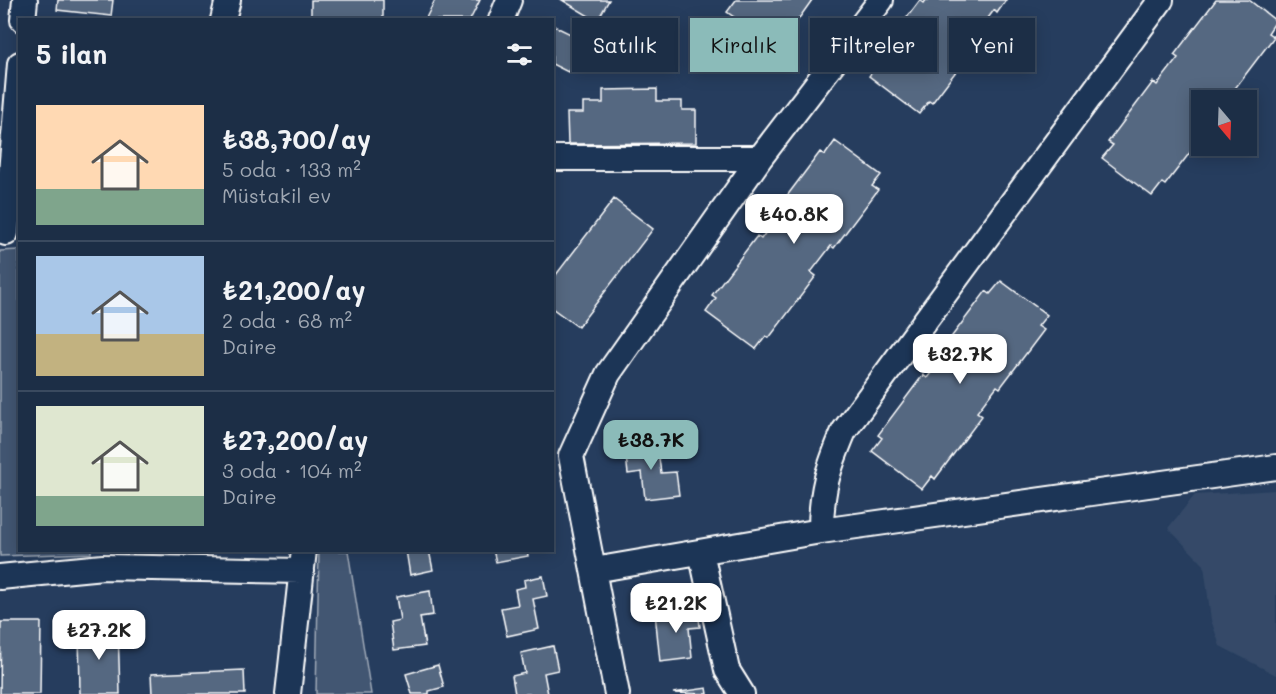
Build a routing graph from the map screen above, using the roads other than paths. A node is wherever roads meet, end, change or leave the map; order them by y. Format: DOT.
graph roads {
  1 [pos="25,0"];
  2 [pos="228,0"];
  3 [pos="509,0"];
  4 [pos="881,0"];
  5 [pos="1161,0"];
  6 [pos="23,18"];
  7 [pos="224,18"];
  8 [pos="502,18"];
  9 [pos="18,92"];
  10 [pos="760,158"];
  11 [pos="554,159"];
  12 [pos="8,233"];
  13 [pos="562,457"];
  14 [pos="1276,467"];
  15 [pos="821,531"];
  16 [pos="701,552"];
  17 [pos="102,559"];
  18 [pos="302,561"];
  19 [pos="594,570"];
  20 [pos="0,577"];
  21 [pos="288,694"];
  22 [pos="617,694"];
  23 [pos="742,694"];
  1 -- 6 [label="street"];
  2 -- 7 [label="street"];
  3 -- 8 [label="street"];
  4 -- 10 [label="street"];
  5 -- 15 [label="street"];
  9 -- 12 [label="street"];
  10 -- 11 [label="street"];
  10 -- 13 [label="street"];
  13 -- 19 [label="street"];
  14 -- 15 [label="street"];
  15 -- 16 [label="street"];
  16 -- 19 [label="street"];
  16 -- 23 [label="street"];
  17 -- 18 [label="street"];
  17 -- 20 [label="street"];
  18 -- 21 [label="street"];
  19 -- 22 [label="street"];
}
